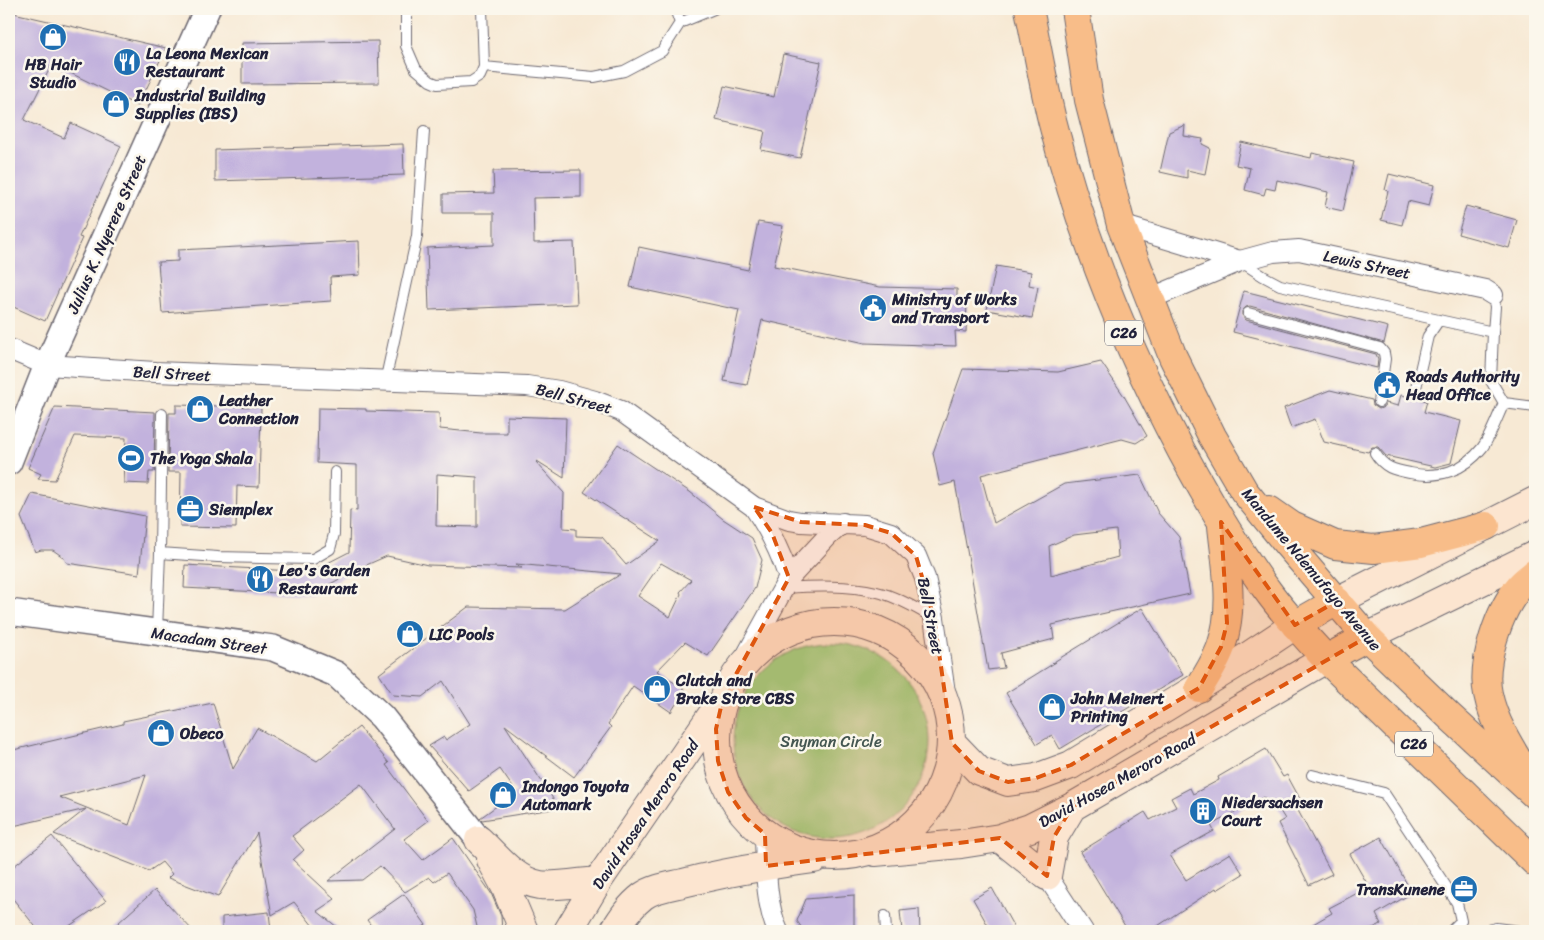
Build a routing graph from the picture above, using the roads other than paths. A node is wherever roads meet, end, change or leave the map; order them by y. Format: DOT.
graph roads {
  1 [pos="207,9"];
  2 [pos="406,9"];
  3 [pos="482,9"];
  4 [pos="675,9"];
  5 [pos="714,9"];
  6 [pos="1029,9"];
  7 [pos="1075,9"];
  8 [pos="680,23"];
  9 [pos="484,67"];
  10 [pos="424,131"];
  11 [pos="1121,225"];
  12 [pos="1240,260"];
  13 [pos="1493,295"];
  14 [pos="1149,299"];
  15 [pos="1248,313"];
  16 [pos="1439,320"];
  17 [pos="1493,332"];
  18 [pos="9,349"];
  19 [pos="47,364"];
  20 [pos="385,382"];
  21 [pos="1414,392"];
  22 [pos="1379,402"];
  23 [pos="1504,403"];
  24 [pos="1535,407"];
  25 [pos="162,414"];
  26 [pos="1375,453"];
  27 [pos="9,462"];
  28 [pos="335,472"];
  29 [pos="1244,491"];
  30 [pos="1535,501"];
  31 [pos="754,507"];
  32 [pos="1221,522"];
  33 [pos="843,523"];
  34 [pos="1486,526"];
  35 [pos="160,553"];
  36 [pos="1535,555"];
  37 [pos="1535,573"];
  38 [pos="787,583"];
  39 [pos="1337,601"];
  40 [pos="9,612"];
  41 [pos="934,618"];
  42 [pos="1295,625"];
  43 [pos="157,632"];
  44 [pos="1367,637"];
  45 [pos="1326,659"];
  46 [pos="739,669"];
  47 [pos="1199,688"];
  48 [pos="723,698"];
  49 [pos="947,706"];
  50 [pos="952,743"];
  51 [pos="1312,775"];
  52 [pos="1535,789"];
  53 [pos="1535,795"];
  54 [pos="1072,807"];
  55 [pos="765,834"];
  56 [pos="1000,838"];
  57 [pos="479,840"];
  58 [pos="848,855"];
  59 [pos="1535,862"];
  60 [pos="766,866"];
  61 [pos="1047,876"];
  62 [pos="598,881"];
  63 [pos="885,916"];
  64 [pos="524,931"];
  65 [pos="568,931"];
  66 [pos="614,931"];
  67 [pos="778,931"];
  68 [pos="886,931"];
  69 [pos="1083,931"];
  70 [pos="1451,931"];
  71 [pos="1482,931"];
  72 [pos="1520,931"];
  1 -- 19 [label="street, Julius K. Nyerere Street"];
  2 -- 9 [label="lane"];
  3 -- 9 [label="lane"];
  4 -- 8 [label="lane"];
  5 -- 8 [label="lane"];
  6 -- 32 [label="main road, C26"];
  7 -- 11 [label="main road, Mandume Ndemufayo Avenue / C26"];
  8 -- 9 [label="lane"];
  10 -- 20 [label="lane"];
  11 -- 12 [label="street"];
  11 -- 14 [label="main road, Mandume Ndemufayo Avenue / C26"];
  12 -- 13 [label="street, Lewis Street"];
  12 -- 14 [label="street, Lewis Street"];
  12 -- 16 [label="lane"];
  13 -- 17 [label="lane"];
  14 -- 29 [label="main road, Mandume Ndemufayo Avenue / C26"];
  15 -- 22 [label="lane"];
  16 -- 17 [label="lane"];
  16 -- 21 [label="lane"];
  17 -- 23 [label="lane"];
  18 -- 19 [label="street, Bell Street"];
  19 -- 20 [label="street, Bell Street"];
  19 -- 27 [label="street, Julius K. Nyerere Street"];
  20 -- 31 [label="street, Bell Street"];
  23 -- 24 [label="lane"];
  23 -- 26 [label="lane"];
  25 -- 35 [label="lane"];
  28 -- 35 [label="lane"];
  29 -- 34 [label="main road"];
  29 -- 39 [label="main road, Mandume Ndemufayo Avenue / C26"];
  30 -- 34 [label="main road"];
  31 -- 33 [label="street, Bell Street"];
  31 -- 38 [label="street"];
  32 -- 42 [label="main road, C26"];
  32 -- 47 [label="main road"];
  33 -- 38 [label="street"];
  33 -- 41 [label="street, Bell Street"];
  34 -- 39 [label="main road"];
  35 -- 43 [label="lane"];
  36 -- 44 [label="main road"];
  37 -- 52 [label="main road"];
  38 -- 41 [label="lane"];
  38 -- 46 [label="street"];
  39 -- 42 [label="main road"];
  39 -- 44 [label="main road, Mandume Ndemufayo Avenue / C26"];
  40 -- 43 [label="street, Macadam Street"];
  41 -- 49 [label="street, Bell Street"];
  42 -- 45 [label="main road, C26"];
  42 -- 47 [label="main road"];
  43 -- 57 [label="street, Macadam Street"];
  44 -- 45 [label="main road"];
  44 -- 53 [label="main road, Mandume Ndemufayo Avenue / C26"];
  45 -- 54 [label="main road, David Hosea Meroro Road"];
  45 -- 59 [label="main road, C26"];
  46 -- 48 [label="main road"];
  46 -- 49 [label="main road"];
  47 -- 50 [label="main road"];
  48 -- 55 [label="main road"];
  48 -- 62 [label="main road, David Hosea Meroro Road"];
  49 -- 50 [label="main road"];
  50 -- 58 [label="main road"];
  51 -- 70 [label="lane"];
  54 -- 56 [label="main road, David Hosea Meroro Road"];
  54 -- 61 [label="main road"];
  55 -- 58 [label="main road"];
  55 -- 60 [label="street"];
  56 -- 58 [label="main road, David Hosea Meroro Road"];
  56 -- 61 [label="main road"];
  57 -- 62 [label="main road"];
  57 -- 64 [label="main road"];
  58 -- 60 [label="main road, David Hosea Meroro Road"];
  60 -- 66 [label="main road, David Hosea Meroro Road"];
  60 -- 67 [label="street"];
  61 -- 69 [label="street"];
  62 -- 65 [label="main road, David Hosea Meroro Road"];
  63 -- 68 [label="lane"];
  71 -- 72 [label="lane"];
}
